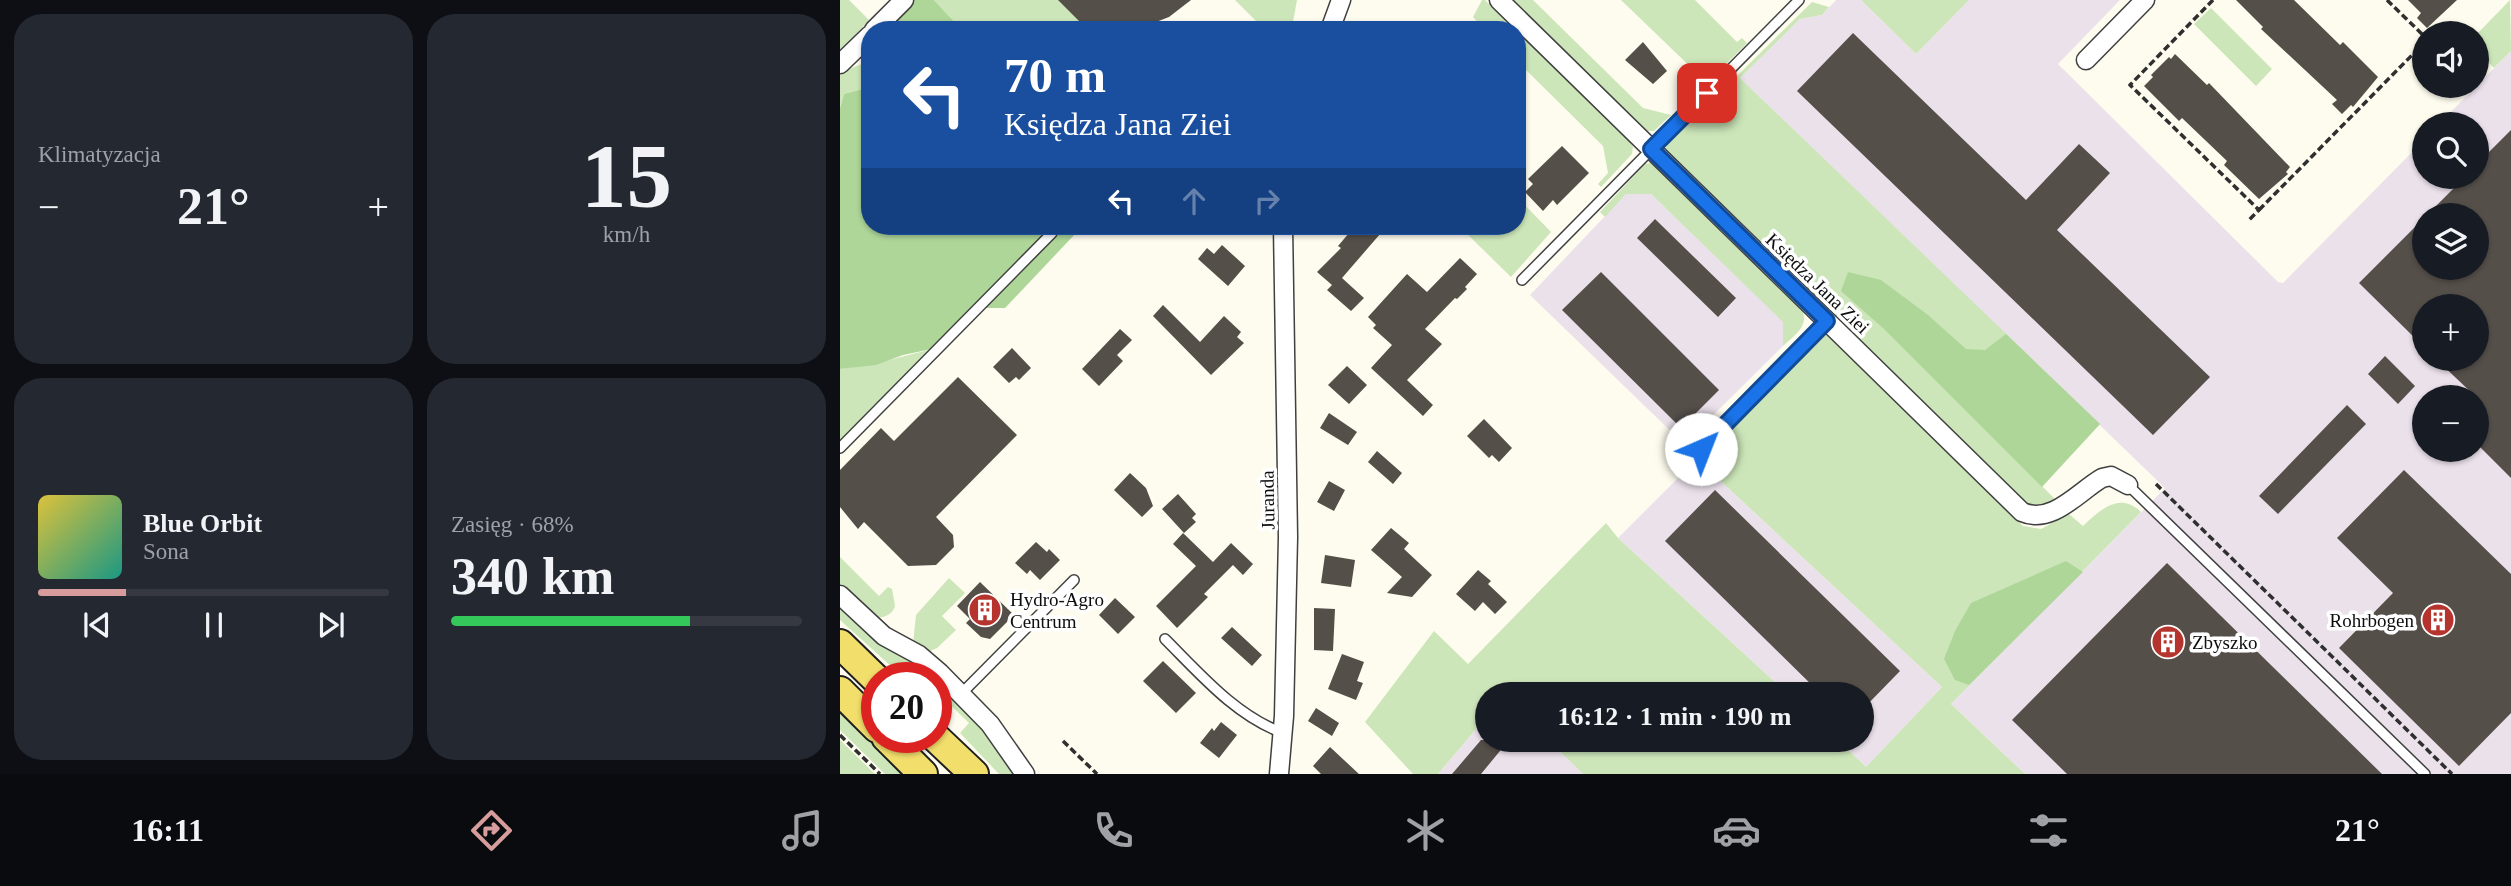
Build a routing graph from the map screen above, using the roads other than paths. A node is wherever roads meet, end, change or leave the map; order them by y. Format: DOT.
graph roads {
  1 [pos="904,0"];
  2 [pos="1341,0"];
  3 [pos="1499,0"];
  4 [pos="1799,0"];
  5 [pos="2146,0"];
  6 [pos="883,21"];
  7 [pos="1333,21"];
  8 [pos="1520,21"];
  9 [pos="1526,26"];
  10 [pos="861,43"];
  11 [pos="2086,60"];
  12 [pos="840,64"];
  13 [pos="1651,149"];
  14 [pos="1050,235"];
  15 [pos="1283,235"];
  16 [pos="1522,280"];
  17 [pos="1827,321"];
  18 [pos="840,449"];
  19 [pos="1701,449"];
  20 [pos="2128,485"];
  21 [pos="1074,580"];
  22 [pos="840,595"];
  23 [pos="1165,639"];
  24 [pos="840,644"];
  25 [pos="861,664"];
  26 [pos="840,691"];
  27 [pos="961,694"];
  28 [pos="861,712"];
  29 [pos="1283,733"];
  30 [pos="902,753"];
  31 [pos="952,753"];
  32 [pos="923,774"];
  33 [pos="974,774"];
  34 [pos="1025,774"];
  35 [pos="1279,774"];
  36 [pos="2426,774"];
  1 -- 6 [label="street"];
  2 -- 7 [label="street"];
  3 -- 8 [label="street, Księdza Jana Ziei"];
  4 -- 13 [label="lane"];
  5 -- 11 [label="street"];
  9 -- 13 [label="street, Księdza Jana Ziei"];
  10 -- 12 [label="street"];
  13 -- 16 [label="lane"];
  13 -- 17 [label="street, Księdza Jana Ziei"];
  14 -- 18 [label="lane"];
  15 -- 29 [label="street, Juranda"];
  17 -- 19 [label="lane"];
  17 -- 20 [label="street, Księdza Jana Ziei"];
  20 -- 36 [label="lane"];
  21 -- 27 [label="lane"];
  22 -- 27 [label="street"];
  23 -- 29 [label="lane"];
  24 -- 25 [label="main road"];
  26 -- 28 [label="main road"];
  27 -- 34 [label="street"];
  29 -- 35 [label="street, Juranda"];
  30 -- 32 [label="main road"];
  31 -- 33 [label="main road"];
}
